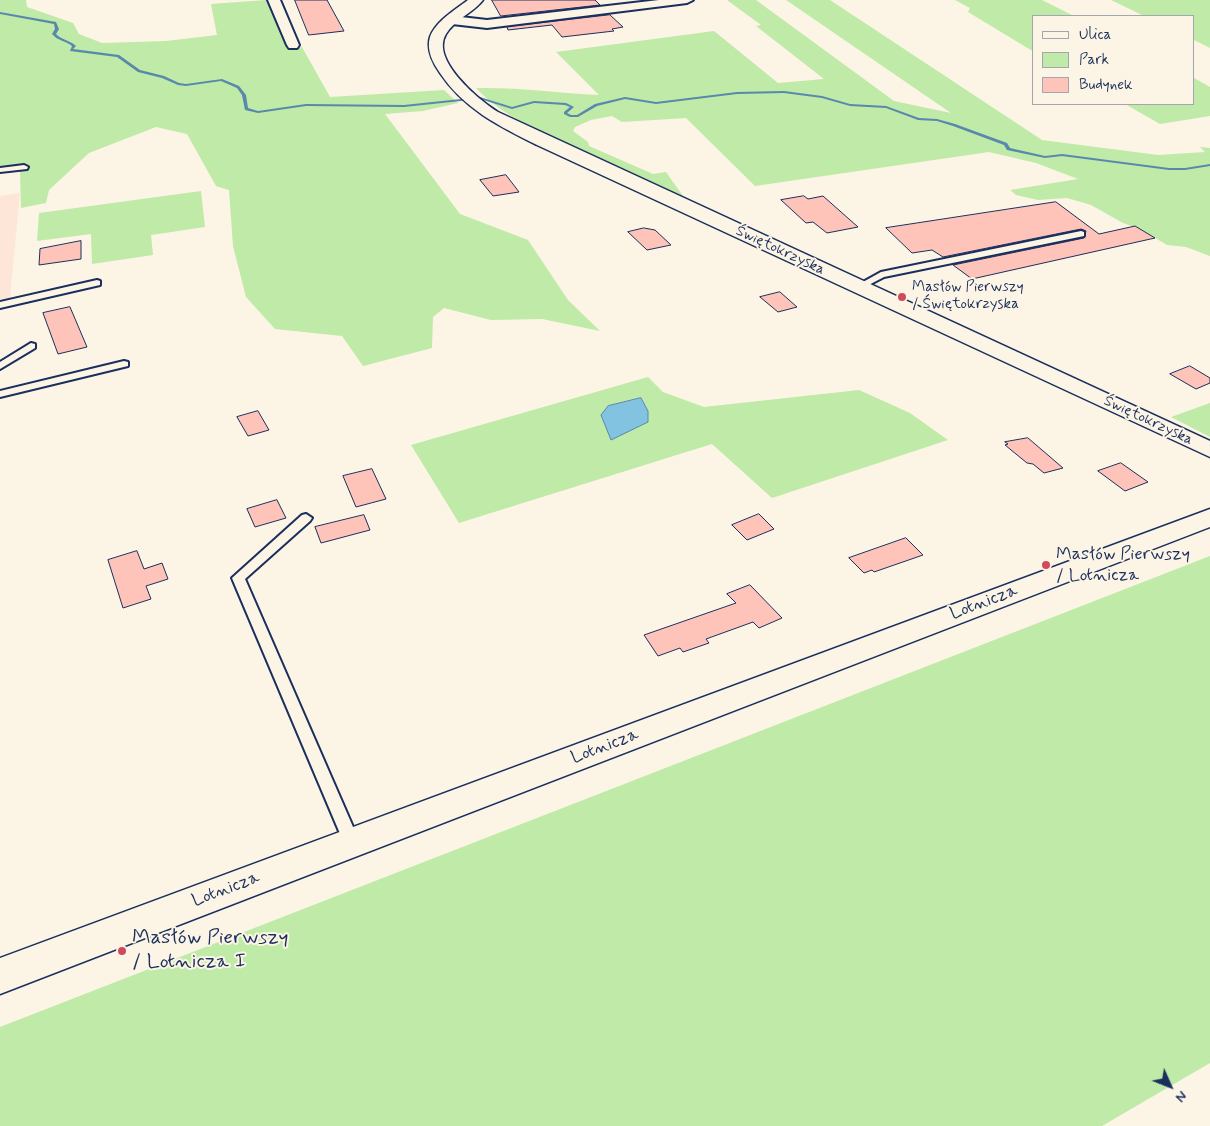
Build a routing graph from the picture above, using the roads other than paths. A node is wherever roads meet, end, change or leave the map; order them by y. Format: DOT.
graph roads {
  1 [pos="274,0"];
  2 [pos="476,0"];
  3 [pos="687,0"];
  4 [pos="452,20"];
  5 [pos="292,44"];
  6 [pos="24,167"];
  7 [pos="0,170"];
  8 [pos="1081,234"];
  9 [pos="97,283"];
  10 [pos="859,287"];
  11 [pos="0,305"];
  12 [pos="31,346"];
  13 [pos="124,364"];
  14 [pos="0,366"];
  15 [pos="0,394"];
  16 [pos="1210,450"];
  17 [pos="1210,517"];
  18 [pos="306,518"];
  19 [pos="352,843"];
  20 [pos="0,976"];
  1 -- 5 [label="street"];
  2 -- 4 [label="street, Świętokrzyska"];
  3 -- 4 [label="street"];
  4 -- 10 [label="street, Świętokrzyska"];
  6 -- 7 [label="lane"];
  8 -- 10 [label="lane"];
  9 -- 11 [label="lane"];
  10 -- 16 [label="street, Świętokrzyska"];
  12 -- 14 [label="lane"];
  13 -- 15 [label="lane"];
  17 -- 19 [label="street, Lotnicza"];
  18 -- 19 [label="lane"];
  19 -- 20 [label="street, Lotnicza"];
}
